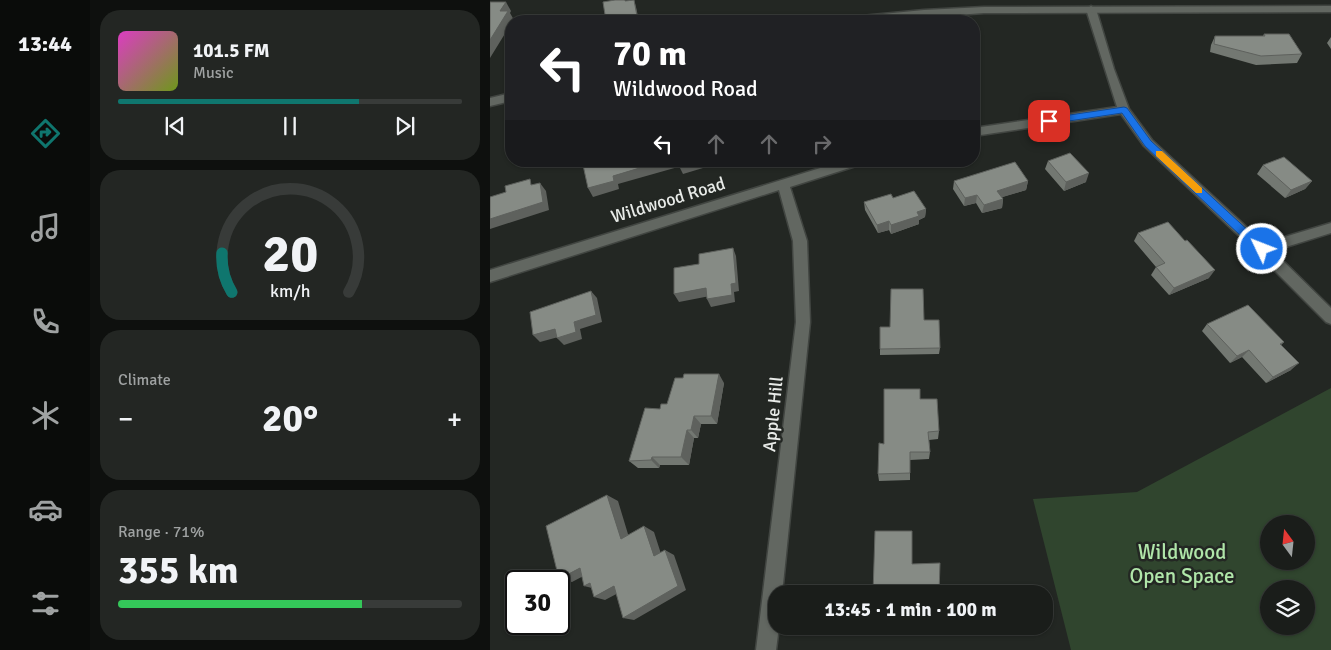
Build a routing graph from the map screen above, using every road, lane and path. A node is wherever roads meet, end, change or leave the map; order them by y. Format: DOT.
graph roads {
  1 [pos="1331,9"];
  2 [pos="1091,10"];
  3 [pos="909,15"];
  4 [pos="505,98"];
  5 [pos="490,102"];
  6 [pos="1124,110"];
  7 [pos="980,131"];
  8 [pos="838,167"];
  9 [pos="783,183"];
  10 [pos="1331,228"];
  11 [pos="1262,249"];
  12 [pos="490,276"];
  13 [pos="1331,318"];
  14 [pos="766,650"];
  1 -- 2 [label="street"];
  2 -- 3 [label="street"];
  2 -- 6 [label="street"];
  4 -- 5 [label="street"];
  6 -- 7 [label="street"];
  6 -- 11 [label="street"];
  8 -- 9 [label="street, Wildwood Road"];
  9 -- 12 [label="street, Wildwood Road"];
  9 -- 14 [label="street, Apple Hill"];
  10 -- 11 [label="street"];
  11 -- 13 [label="street"];
}
